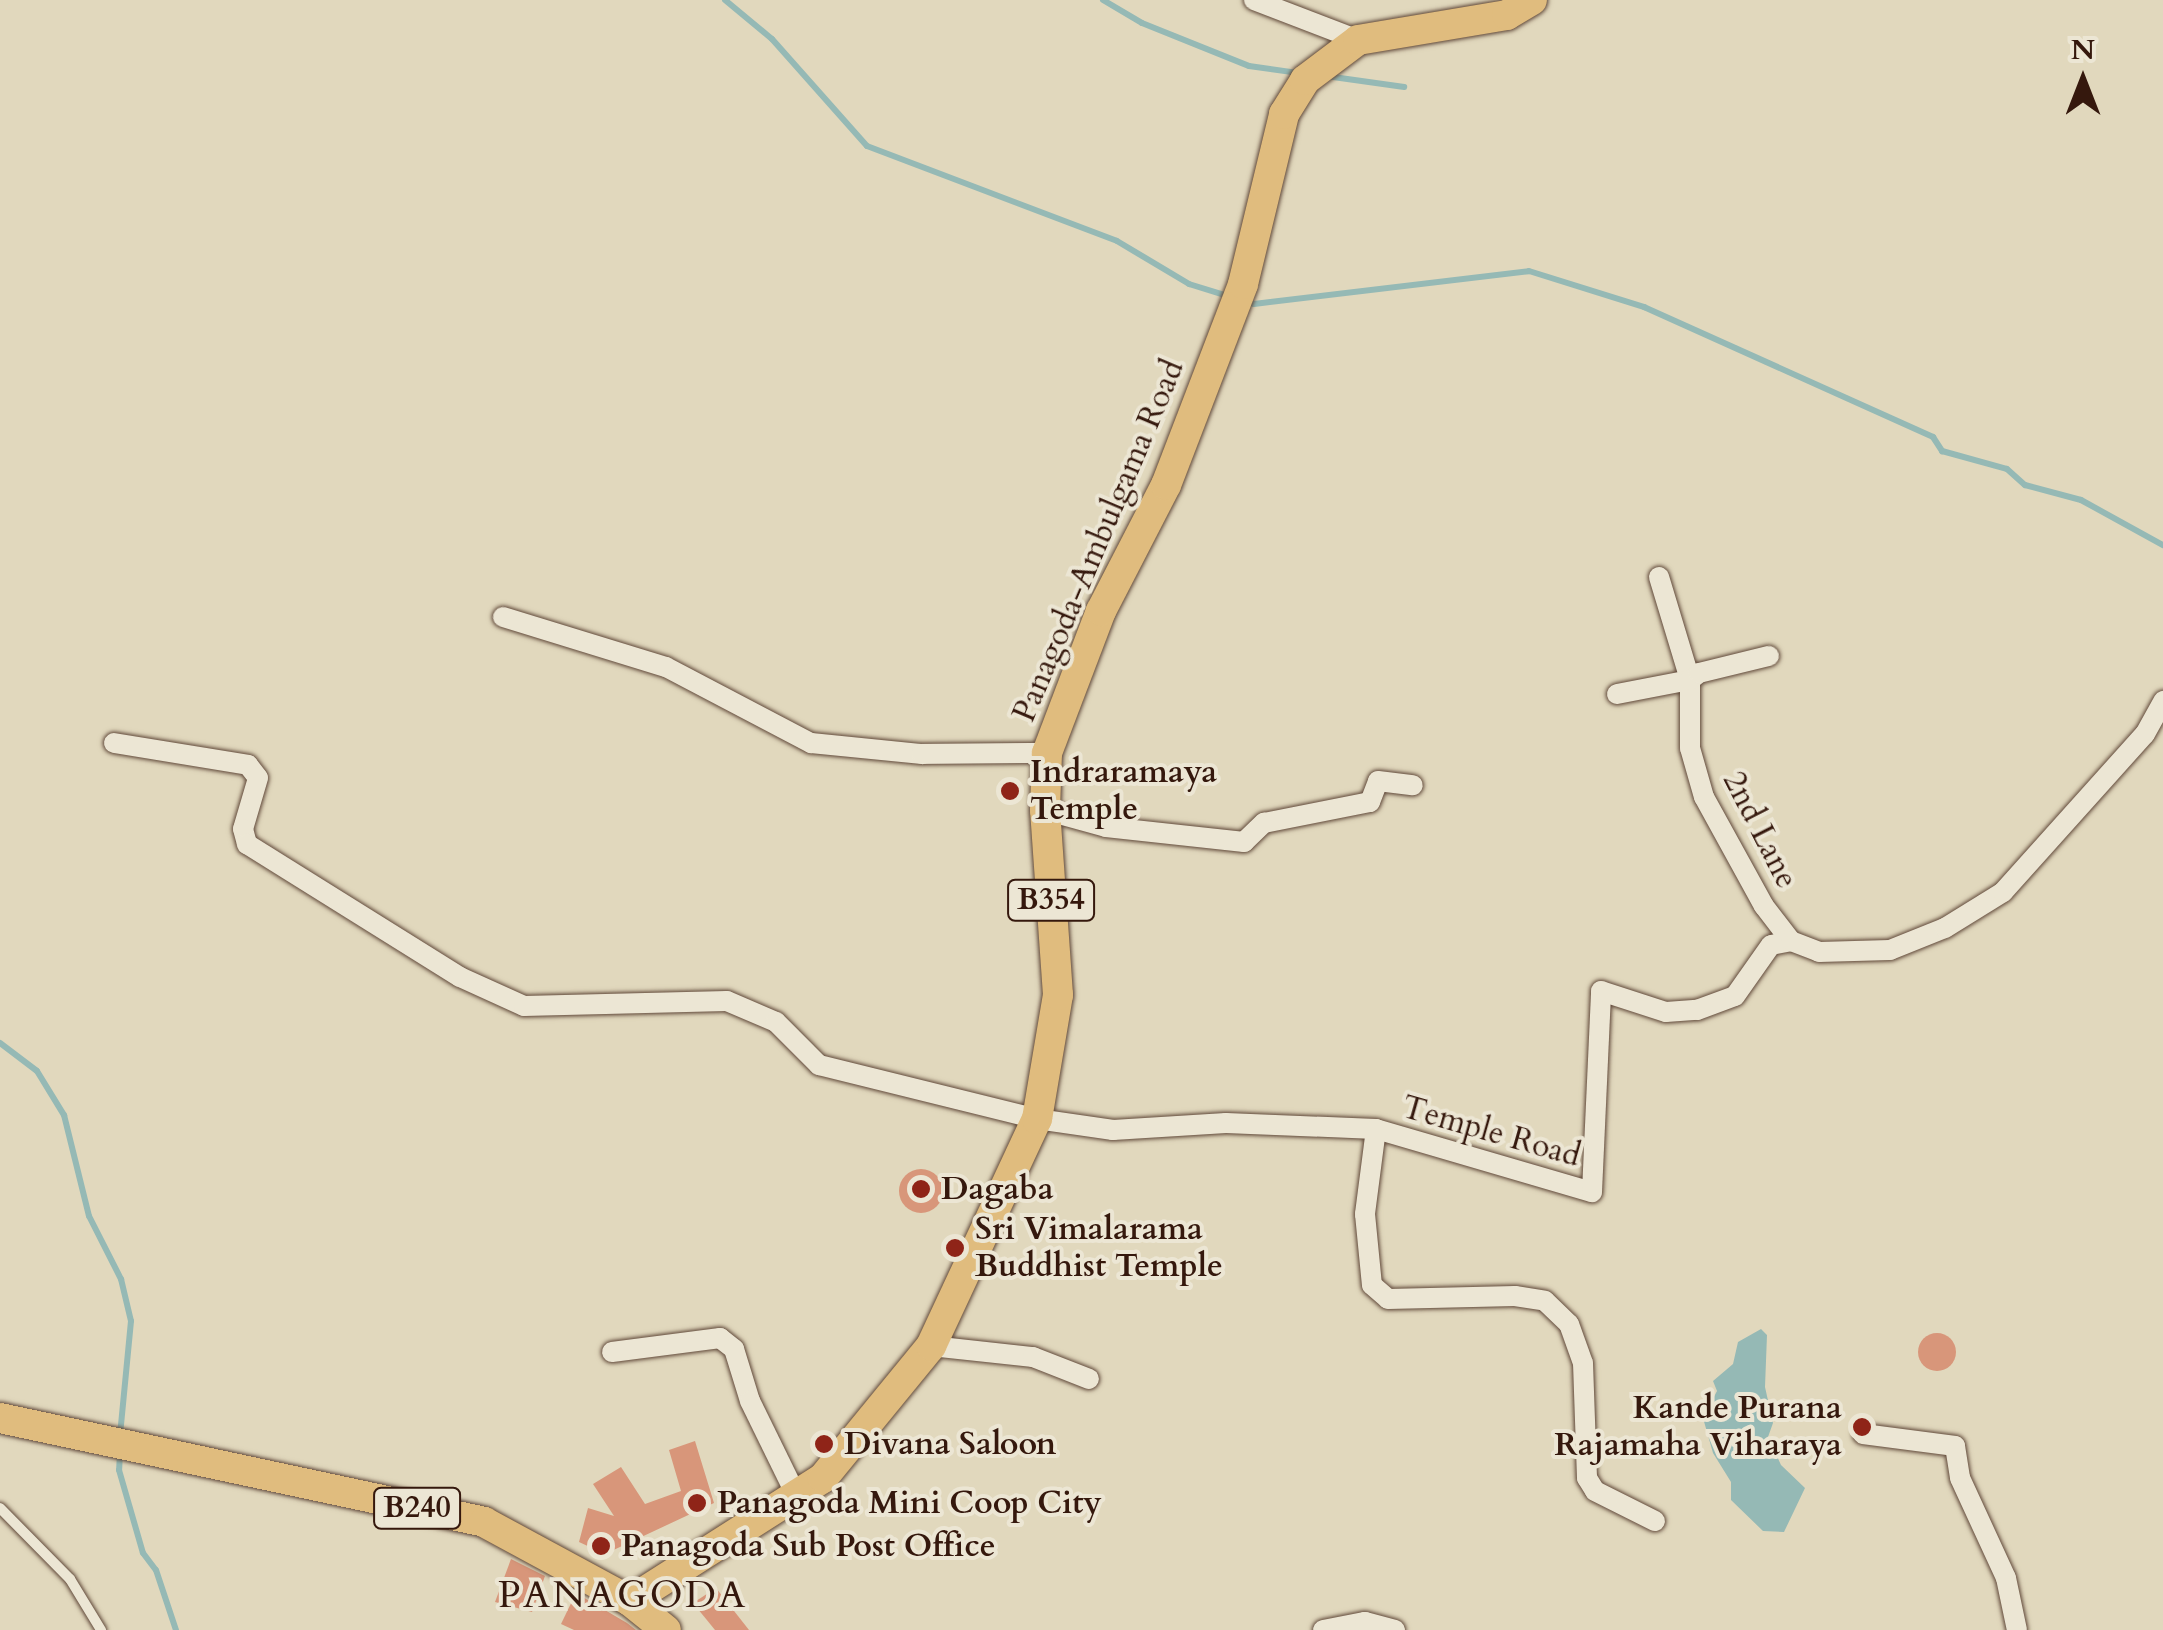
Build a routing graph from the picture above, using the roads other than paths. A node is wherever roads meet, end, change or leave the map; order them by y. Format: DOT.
graph roads {
  1 [pos="1254,0"];
  2 [pos="1532,0"];
  3 [pos="1358,40"];
  4 [pos="1659,577"];
  5 [pos="502,617"];
  6 [pos="1769,656"];
  7 [pos="1690,680"];
  8 [pos="1616,694"];
  9 [pos="2163,702"];
  10 [pos="114,743"];
  11 [pos="1047,753"];
  12 [pos="1413,785"];
  13 [pos="1045,810"];
  14 [pos="1791,941"];
  15 [pos="1036,1119"];
  16 [pos="1376,1129"];
  17 [pos="931,1346"];
  18 [pos="612,1352"];
  19 [pos="1089,1379"];
  20 [pos="0,1418"];
  21 [pos="1863,1434"];
  22 [pos="796,1495"];
  23 [pos="0,1508"];
  24 [pos="1655,1521"];
  25 [pos="630,1601"];
  26 [pos="101,1630"];
  27 [pos="666,1630"];
  28 [pos="1323,1630"];
  29 [pos="1395,1630"];
  30 [pos="2017,1630"];
  1 -- 3 [label="street"];
  2 -- 3 [label="main road, Panagoda-Ambulgama Road / B354"];
  3 -- 11 [label="main road, Panagoda-Ambulgama Road / B354"];
  4 -- 7 [label="street, 2nd Lane"];
  5 -- 11 [label="street"];
  6 -- 7 [label="street"];
  7 -- 8 [label="street"];
  7 -- 14 [label="street, 2nd Lane"];
  9 -- 14 [label="street"];
  10 -- 15 [label="street, Temple Road"];
  11 -- 13 [label="main road, Panagoda-Ambulgama Road / B354"];
  12 -- 13 [label="street"];
  13 -- 15 [label="main road, Panagoda-Ambulgama Road / B354"];
  14 -- 16 [label="street, Temple Road"];
  15 -- 16 [label="street, Temple Road"];
  15 -- 17 [label="main road, Panagoda-Ambulgama Road / B354"];
  16 -- 24 [label="street"];
  17 -- 19 [label="street"];
  17 -- 22 [label="main road, Panagoda-Ambulgama Road / B354"];
  18 -- 22 [label="street"];
  20 -- 25 [label="main road, B240"];
  21 -- 30 [label="street"];
  22 -- 25 [label="main road, Panagoda-Ambulgama Road / B354"];
  23 -- 26 [label="lane"];
  25 -- 27 [label="main road, B240"];
  28 -- 29 [label="street"];
}
